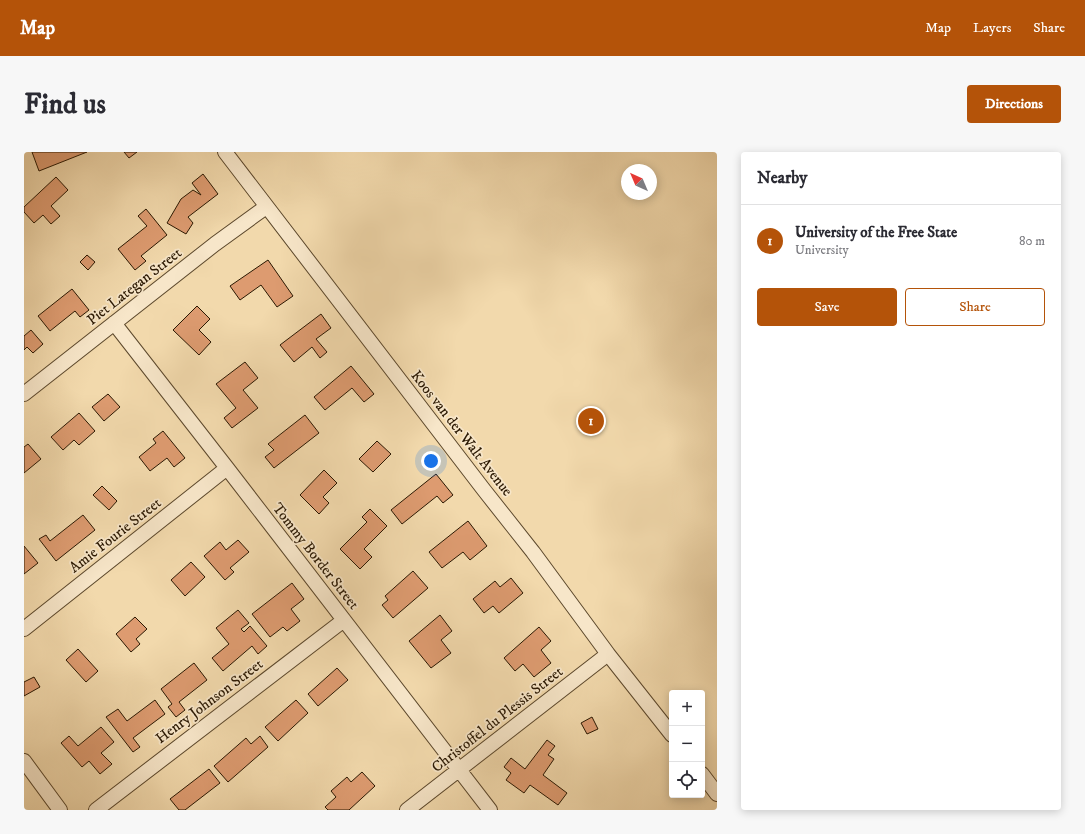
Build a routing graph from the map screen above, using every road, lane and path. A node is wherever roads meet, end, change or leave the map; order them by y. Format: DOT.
graph roads {
  1 [pos="225,152"];
  2 [pos="266,207"];
  3 [pos="114,323"];
  4 [pos="24,394"];
  5 [pos="227,468"];
  6 [pos="344,620"];
  7 [pos="24,629"];
  8 [pos="608,654"];
  9 [pos="669,731"];
  10 [pos="24,761"];
  11 [pos="460,770"];
  12 [pos="705,778"];
  13 [pos="717,794"];
  14 [pos="60,810"];
  15 [pos="96,810"];
  16 [pos="407,810"];
  17 [pos="490,810"];
  1 -- 2 [label="street, Koos van der Walt Avenue"];
  2 -- 3 [label="street, Piet Lategan Street"];
  2 -- 8 [label="street, Koos van der Walt Avenue"];
  3 -- 4 [label="street, Piet Lategan Street"];
  3 -- 5 [label="street, Tommy Border Street"];
  5 -- 6 [label="street, Tommy Border Street"];
  5 -- 7 [label="street, Amie Fourie Street"];
  6 -- 11 [label="street, Tommy Border Street"];
  6 -- 15 [label="street, Henry Johnson Street"];
  8 -- 9 [label="street, Koos van der Walt Avenue"];
  8 -- 11 [label="street, Christoffel du Plessis Street"];
  10 -- 14 [label="street"];
  11 -- 16 [label="street, Christoffel du Plessis Street"];
  11 -- 17 [label="street, Tommy Border Street"];
  12 -- 13 [label="street"];
}
